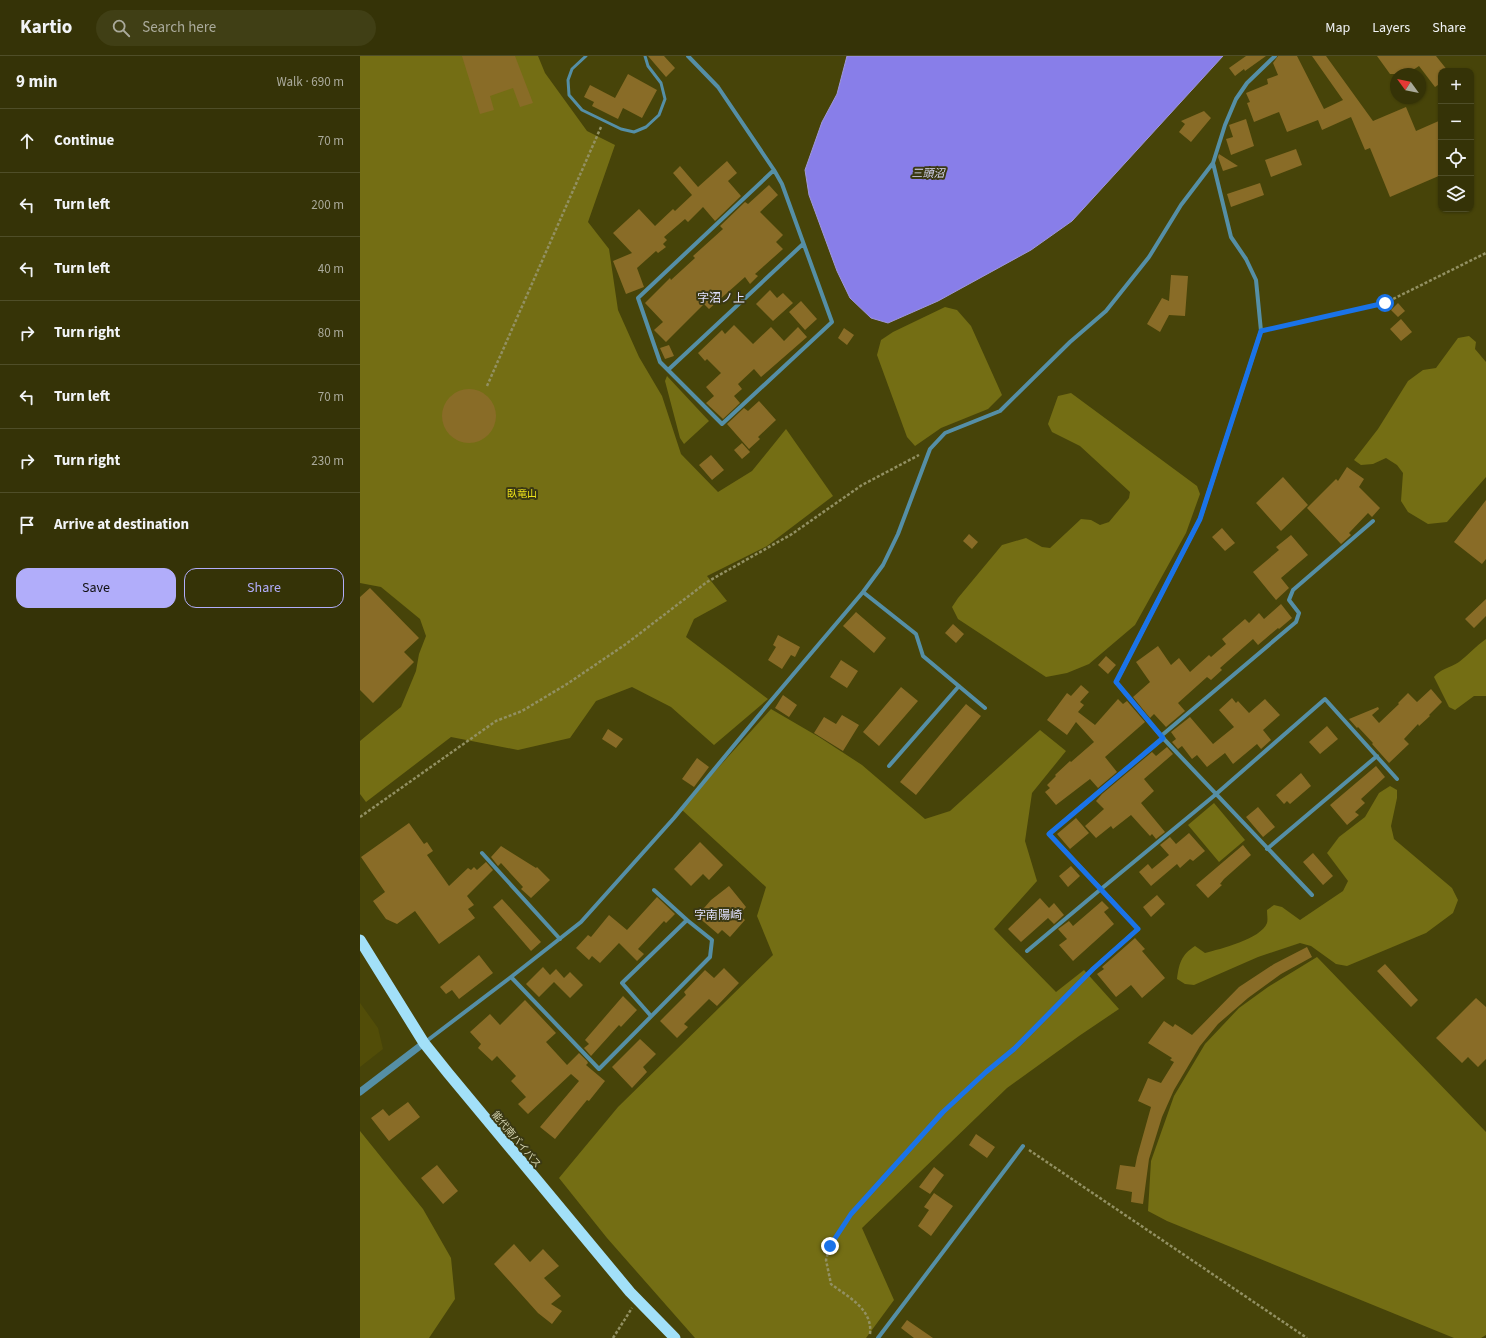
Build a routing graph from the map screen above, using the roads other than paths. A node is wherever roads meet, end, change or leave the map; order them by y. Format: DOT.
graph roads {
  1 [pos="586,56"];
  2 [pos="645,56"];
  3 [pos="688,56"];
  4 [pos="1276,56"];
  5 [pos="1213,163"];
  6 [pos="774,170"];
  7 [pos="803,244"];
  8 [pos="668,370"];
  9 [pos="1373,521"];
  10 [pos="863,592"];
  11 [pos="959,686"];
  12 [pos="985,708"];
  13 [pos="1162,737"];
  14 [pos="1377,756"];
  15 [pos="888,766"];
  16 [pos="1397,779"];
  17 [pos="1215,795"];
  18 [pos="1267,849"];
  19 [pos="482,853"];
  20 [pos="1101,889"];
  21 [pos="654,890"];
  22 [pos="1312,895"];
  23 [pos="687,920"];
  24 [pos="560,939"];
  25 [pos="360,940"];
  26 [pos="1027,951"];
  27 [pos="1093,969"];
  28 [pos="511,977"];
  29 [pos="651,1016"];
  30 [pos="424,1043"];
  31 [pos="360,1092"];
  32 [pos="1023,1146"];
  33 [pos="675,1338"];
  34 [pos="878,1338"];
  1 -- 2 [label="lane"];
  3 -- 6 [label="street"];
  4 -- 5 [label="street"];
  5 -- 10 [label="street"];
  5 -- 13 [label="street"];
  6 -- 7 [label="street"];
  6 -- 8 [label="street"];
  7 -- 8 [label="street"];
  7 -- 8 [label="street"];
  9 -- 13 [label="street"];
  10 -- 11 [label="street"];
  10 -- 24 [label="street"];
  11 -- 12 [label="street"];
  11 -- 15 [label="street"];
  13 -- 17 [label="street"];
  13 -- 20 [label="street"];
  14 -- 16 [label="street"];
  14 -- 17 [label="street"];
  14 -- 18 [label="street"];
  17 -- 18 [label="street"];
  17 -- 20 [label="street"];
  18 -- 22 [label="street"];
  19 -- 24 [label="street"];
  20 -- 26 [label="street"];
  20 -- 27 [label="street"];
  21 -- 23 [label="street"];
  23 -- 29 [label="street"];
  23 -- 29 [label="street"];
  24 -- 28 [label="street"];
  25 -- 30 [label="highway, 能代南バイパス"];
  28 -- 29 [label="street"];
  28 -- 30 [label="street"];
  30 -- 31 [label="street"];
  30 -- 33 [label="highway, 能代南バイパス"];
  32 -- 34 [label="street"];
}
